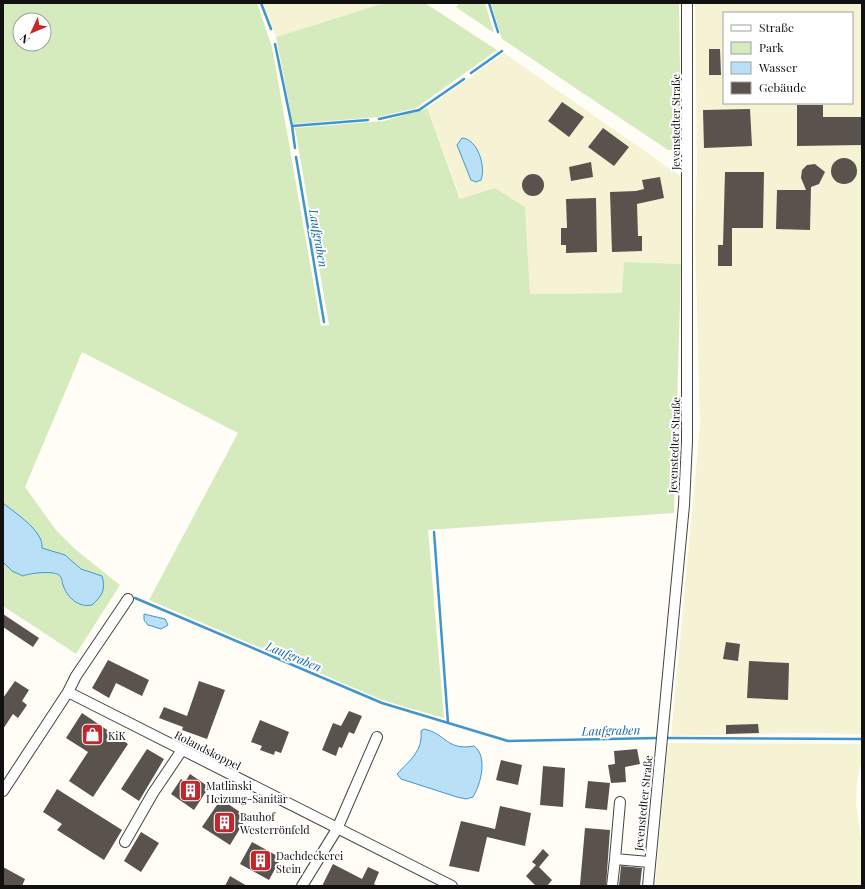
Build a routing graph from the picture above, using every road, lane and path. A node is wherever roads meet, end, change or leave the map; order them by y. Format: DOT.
graph roads {
  1 [pos="687,3"];
  2 [pos="128,599"];
  3 [pos="68,692"];
  4 [pos="377,737"];
  5 [pos="182,750"];
  6 [pos="3,791"];
  7 [pos="620,802"];
  8 [pos="337,829"];
  9 [pos="125,842"];
  10 [pos="615,859"];
  11 [pos="649,862"];
  12 [pos="303,886"];
  13 [pos="452,886"];
  14 [pos="612,886"];
  15 [pos="648,886"];
  1 -- 11 [label="street, Jevenstedter Straße"];
  2 -- 3 [label="street"];
  3 -- 5 [label="street, Rolandskoppel"];
  3 -- 6 [label="street"];
  4 -- 8 [label="street"];
  5 -- 8 [label="street, Rolandskoppel"];
  5 -- 9 [label="street"];
  7 -- 10 [label="street"];
  8 -- 12 [label="street"];
  8 -- 13 [label="street, Rolandskoppel"];
  10 -- 11 [label="street"];
  10 -- 14 [label="street"];
  11 -- 15 [label="street, Jevenstedter Straße"];
}
